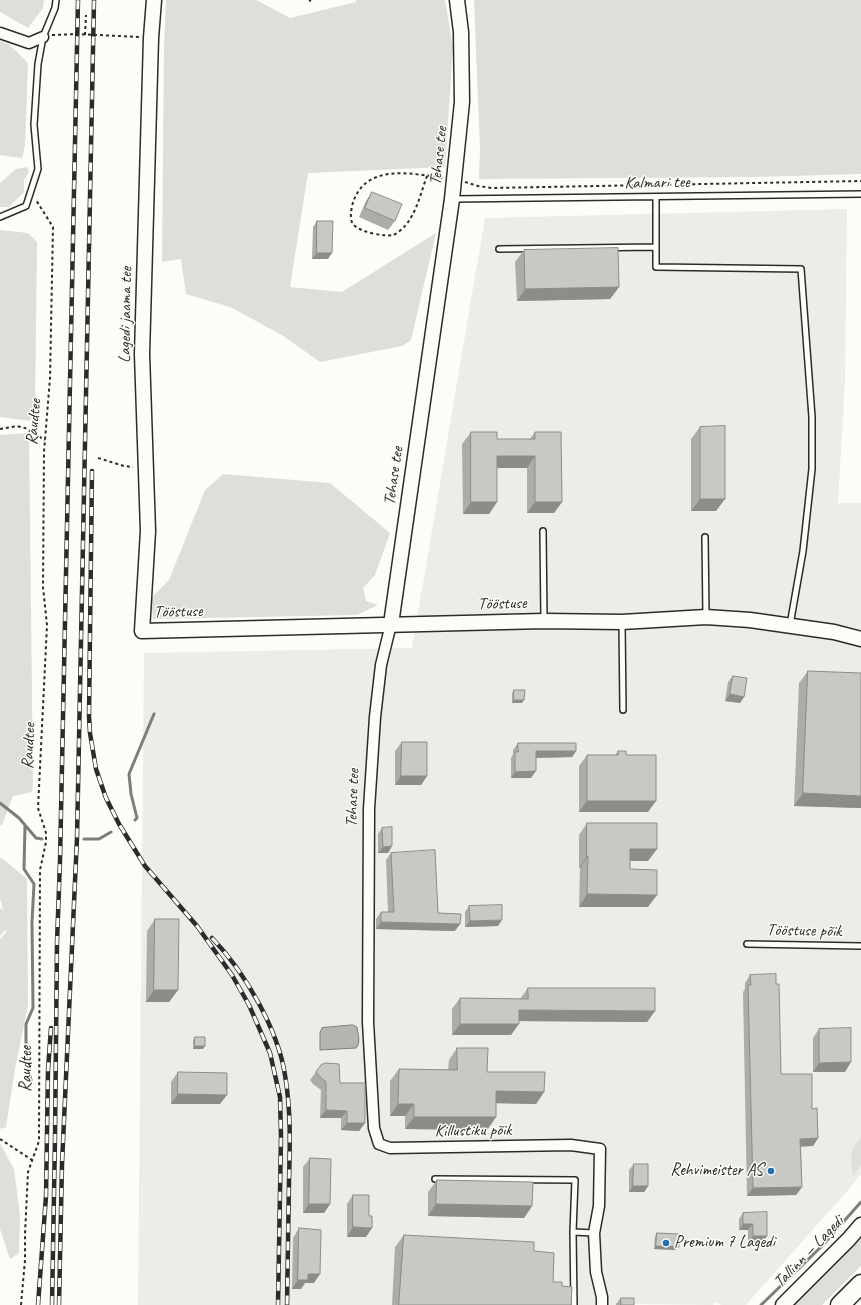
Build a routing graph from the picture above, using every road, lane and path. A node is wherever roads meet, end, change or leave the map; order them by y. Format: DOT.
graph roads {
  1 [pos="56,0"];
  2 [pos="154,0"];
  3 [pos="457,0"];
  4 [pos="86,15"];
  5 [pos="0,33"];
  6 [pos="85,35"];
  7 [pos="43,37"];
  8 [pos="151,38"];
  9 [pos="428,176"];
  10 [pos="454,179"];
  11 [pos="861,181"];
  12 [pos="30,192"];
  13 [pos="861,194"];
  14 [pos="656,197"];
  15 [pos="452,199"];
  16 [pos="0,217"];
  17 [pos="656,246"];
  18 [pos="499,249"];
  19 [pos="0,429"];
  20 [pos="45,440"];
  21 [pos="98,458"];
  22 [pos="146,468"];
  23 [pos="543,531"];
  24 [pos="705,537"];
  25 [pos="706,617"];
  26 [pos="544,621"];
  27 [pos="622,622"];
  28 [pos="391,624"];
  29 [pos="790,626"];
  30 [pos="142,631"];
  31 [pos="861,640"];
  32 [pos="623,710"];
  33 [pos="747,944"];
  34 [pos="861,946"];
  35 [pos="369,957"];
  36 [pos="0,1139"];
  37 [pos="32,1160"];
  38 [pos="435,1179"];
  39 [pos="861,1225"];
  40 [pos="573,1232"];
  41 [pos="594,1233"];
  42 [pos="861,1284"];
  43 [pos="21,1305"];
  44 [pos="574,1305"];
  45 [pos="602,1305"];
  46 [pos="783,1305"];
  47 [pos="840,1305"];
  1 -- 7 [label="lane"];
  2 -- 8 [label="street, Lagedi jaama tee"];
  3 -- 10 [label="street, Tehase tee"];
  4 -- 6 [label="path"];
  5 -- 7 [label="street"];
  6 -- 7 [label="path"];
  6 -- 8 [label="path"];
  7 -- 12 [label="lane"];
  8 -- 22 [label="street, Lagedi jaama tee"];
  9 -- 9 [label="path"];
  9 -- 10 [label="path"];
  10 -- 11 [label="path"];
  10 -- 15 [label="street, Tehase tee"];
  12 -- 16 [label="lane"];
  12 -- 20 [label="path, Raudtee"];
  13 -- 14 [label="lane, Kalmari tee"];
  14 -- 15 [label="lane, Kalmari tee"];
  14 -- 17 [label="lane"];
  15 -- 28 [label="street, Tehase tee"];
  17 -- 18 [label="lane"];
  17 -- 29 [label="lane"];
  19 -- 20 [label="path"];
  20 -- 37 [label="path, Raudtee"];
  21 -- 22 [label="path"];
  22 -- 30 [label="street, Lagedi jaama tee"];
  23 -- 26 [label="lane"];
  24 -- 25 [label="lane"];
  25 -- 27 [label="street, Tööstuse"];
  25 -- 29 [label="street, Tööstuse"];
  26 -- 27 [label="street, Tööstuse"];
  26 -- 28 [label="street, Tööstuse"];
  27 -- 32 [label="lane"];
  28 -- 30 [label="street, Tööstuse"];
  28 -- 35 [label="street, Tehase tee"];
  29 -- 31 [label="street, Tööstuse"];
  33 -- 34 [label="lane, Tööstuse põik"];
  35 -- 41 [label="street, Killustiku põik"];
  36 -- 37 [label="path"];
  37 -- 43 [label="path, Raudtee"];
  38 -- 40 [label="lane"];
  39 -- 46 [label="street, Tallinn — Lagedi"];
  40 -- 41 [label="lane"];
  40 -- 44 [label="lane"];
  41 -- 45 [label="street, Killustiku põik"];
  42 -- 47 [label="highway"];
}
